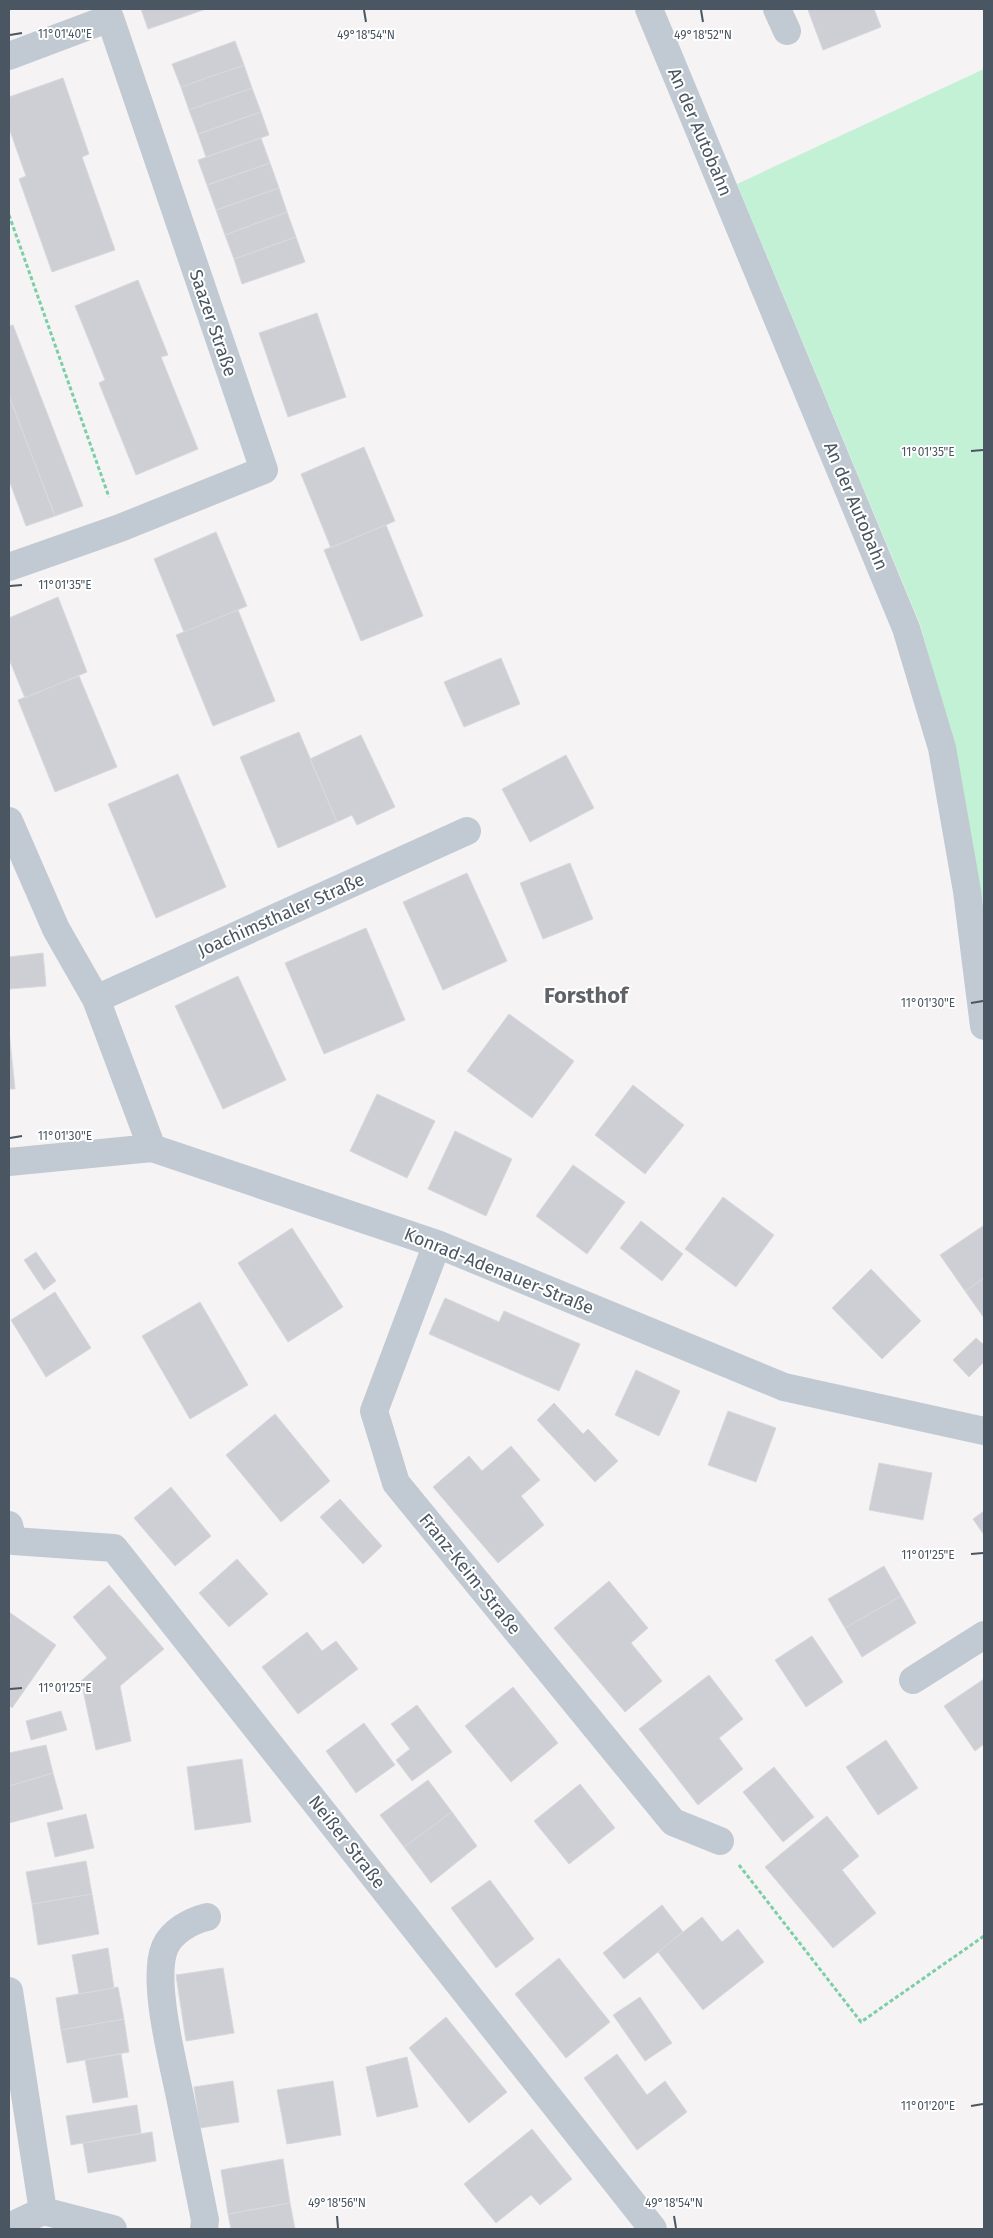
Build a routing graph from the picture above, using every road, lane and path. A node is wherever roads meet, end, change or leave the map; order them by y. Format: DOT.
graph roads {
  1 [pos="649,9"];
  2 [pos="9,56"];
  3 [pos="9,215"];
  4 [pos="120,528"];
  5 [pos="9,566"];
  6 [pos="9,821"];
  7 [pos="467,831"];
  8 [pos="96,999"];
  9 [pos="984,1026"];
  10 [pos="152,1148"];
  11 [pos="9,1162"];
  12 [pos="437,1244"];
  13 [pos="984,1431"];
  14 [pos="10,1540"];
  15 [pos="984,1635"];
  16 [pos="913,1680"];
  17 [pos="720,1841"];
  18 [pos="207,1917"];
  19 [pos="984,1936"];
  20 [pos="9,1991"];
  21 [pos="43,2211"];
  22 [pos="9,2226"];
  23 [pos="113,2229"];
  24 [pos="204,2229"];
  25 [pos="653,2229"];
  1 -- 9 [label="street, An der Autobahn"];
  2 -- 4 [label="street, Saazer Straße"];
  3 -- 4 [label="path"];
  4 -- 5 [label="street, Saazer Straße"];
  6 -- 8 [label="street"];
  7 -- 8 [label="street, Joachimsthaler Straße"];
  8 -- 10 [label="street"];
  10 -- 11 [label="street, Konrad-Adenauer-Straße"];
  10 -- 12 [label="street, Konrad-Adenauer-Straße"];
  12 -- 13 [label="street, Konrad-Adenauer-Straße"];
  12 -- 17 [label="street, Franz-Keim-Straße"];
  14 -- 25 [label="street, Neißer Straße"];
  15 -- 16 [label="street"];
  17 -- 19 [label="path"];
  18 -- 24 [label="street"];
  20 -- 21 [label="street"];
  21 -- 22 [label="street"];
  21 -- 23 [label="street"];
}
